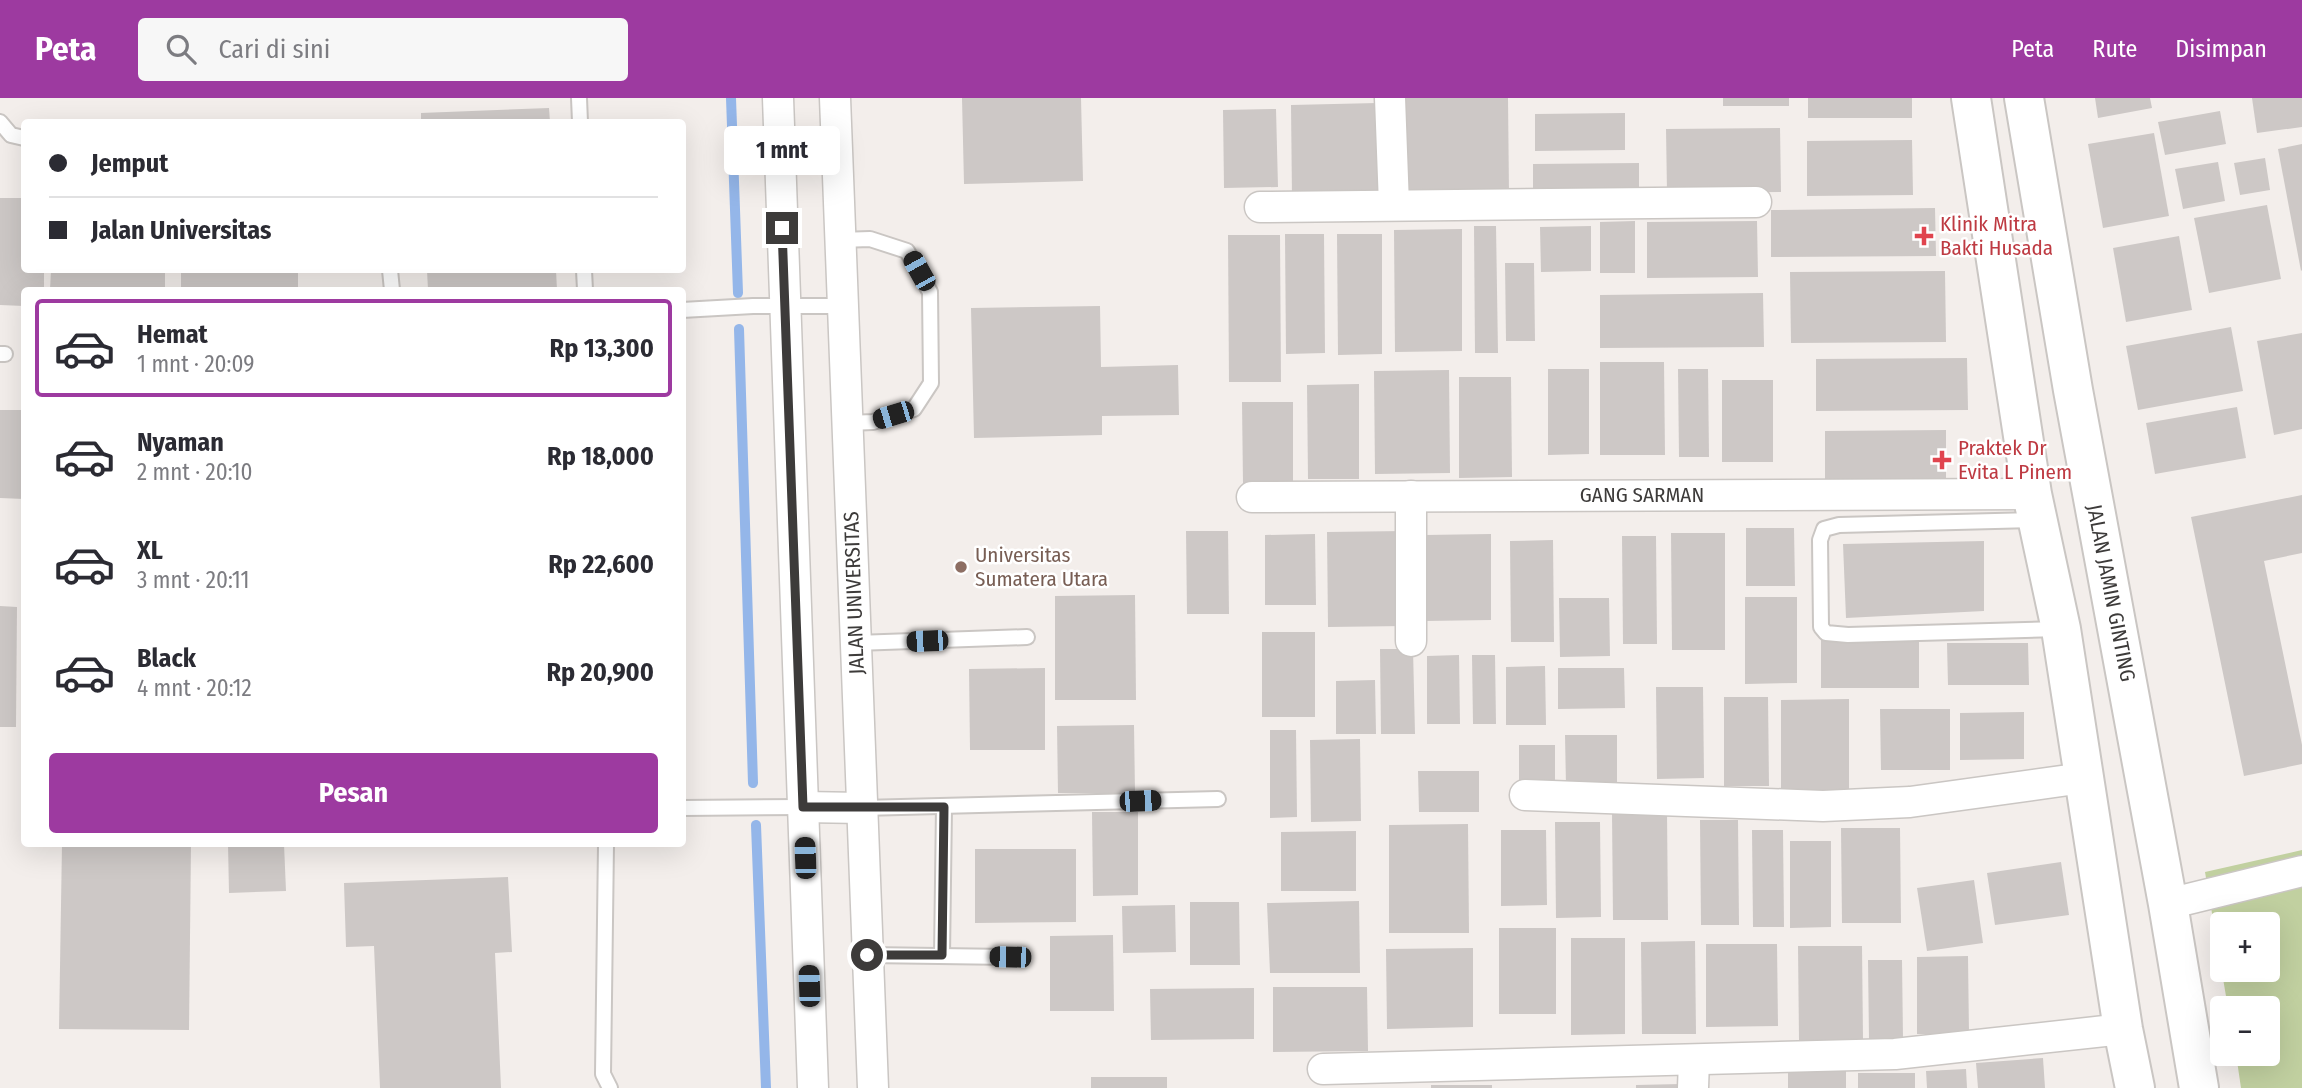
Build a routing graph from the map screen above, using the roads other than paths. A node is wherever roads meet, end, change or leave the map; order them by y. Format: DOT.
graph roads {
  1 [pos="579,98"];
  2 [pos="778,98"];
  3 [pos="835,98"];
  4 [pos="1390,98"];
  5 [pos="1971,98"];
  6 [pos="2024,98"];
  7 [pos="580,119"];
  8 [pos="0,122"];
  9 [pos="12,136"];
  10 [pos="1756,202"];
  11 [pos="1394,205"];
  12 [pos="1260,207"];
  13 [pos="840,240"];
  14 [pos="785,306"];
  15 [pos="842,306"];
  16 [pos="686,310"];
  17 [pos="848,424"];
  18 [pos="1412,496"];
  19 [pos="1252,497"];
  20 [pos="2035,507"];
  21 [pos="2060,629"];
  22 [pos="1027,637"];
  23 [pos="1412,641"];
  24 [pos="856,643"];
  25 [pos="2083,778"];
  26 [pos="1525,795"];
  27 [pos="1218,799"];
  28 [pos="803,807"];
  29 [pos="944,807"];
  30 [pos="686,808"];
  31 [pos="862,808"];
  32 [pos="606,847"];
  33 [pos="2302,871"];
  34 [pos="2168,904"];
  35 [pos="867,955"];
  36 [pos="942,955"];
  37 [pos="1010,957"];
  38 [pos="2123,1029"];
  39 [pos="1323,1069"];
  40 [pos="1693,1074"];
  41 [pos="610,1088"];
  42 [pos="813,1088"];
  43 [pos="873,1088"];
  44 [pos="2135,1088"];
  45 [pos="2199,1088"];
  1 -- 7 [label="lane"];
  2 -- 14 [label="street"];
  3 -- 13 [label="street, JALAN UNIVERSITAS"];
  4 -- 11 [label="street"];
  5 -- 20 [label="main road"];
  6 -- 34 [label="main road, JALAN JAMIN GINTING"];
  8 -- 9 [label="lane"];
  10 -- 11 [label="street"];
  11 -- 12 [label="street"];
  13 -- 15 [label="street, JALAN UNIVERSITAS"];
  13 -- 17 [label="lane"];
  14 -- 15 [label="lane"];
  14 -- 16 [label="lane"];
  14 -- 28 [label="street"];
  15 -- 17 [label="street, JALAN UNIVERSITAS"];
  17 -- 24 [label="street, JALAN UNIVERSITAS"];
  18 -- 19 [label="street, GANG SARMAN"];
  18 -- 20 [label="street, GANG SARMAN"];
  18 -- 23 [label="street"];
  20 -- 21 [label="main road"];
  20 -- 21 [label="lane"];
  21 -- 25 [label="main road"];
  22 -- 24 [label="lane"];
  24 -- 31 [label="street, JALAN UNIVERSITAS"];
  25 -- 26 [label="street"];
  25 -- 38 [label="main road"];
  27 -- 29 [label="lane"];
  28 -- 30 [label="lane"];
  28 -- 31 [label="street"];
  28 -- 42 [label="street"];
  29 -- 31 [label="lane"];
  29 -- 36 [label="lane"];
  31 -- 35 [label="street, JALAN UNIVERSITAS"];
  32 -- 41 [label="lane"];
  33 -- 34 [label="street"];
  34 -- 45 [label="main road, JALAN JAMIN GINTING"];
  35 -- 36 [label="lane"];
  35 -- 43 [label="street, JALAN UNIVERSITAS"];
  36 -- 37 [label="lane"];
  38 -- 40 [label="street"];
  38 -- 44 [label="main road"];
  39 -- 40 [label="street"];
}
